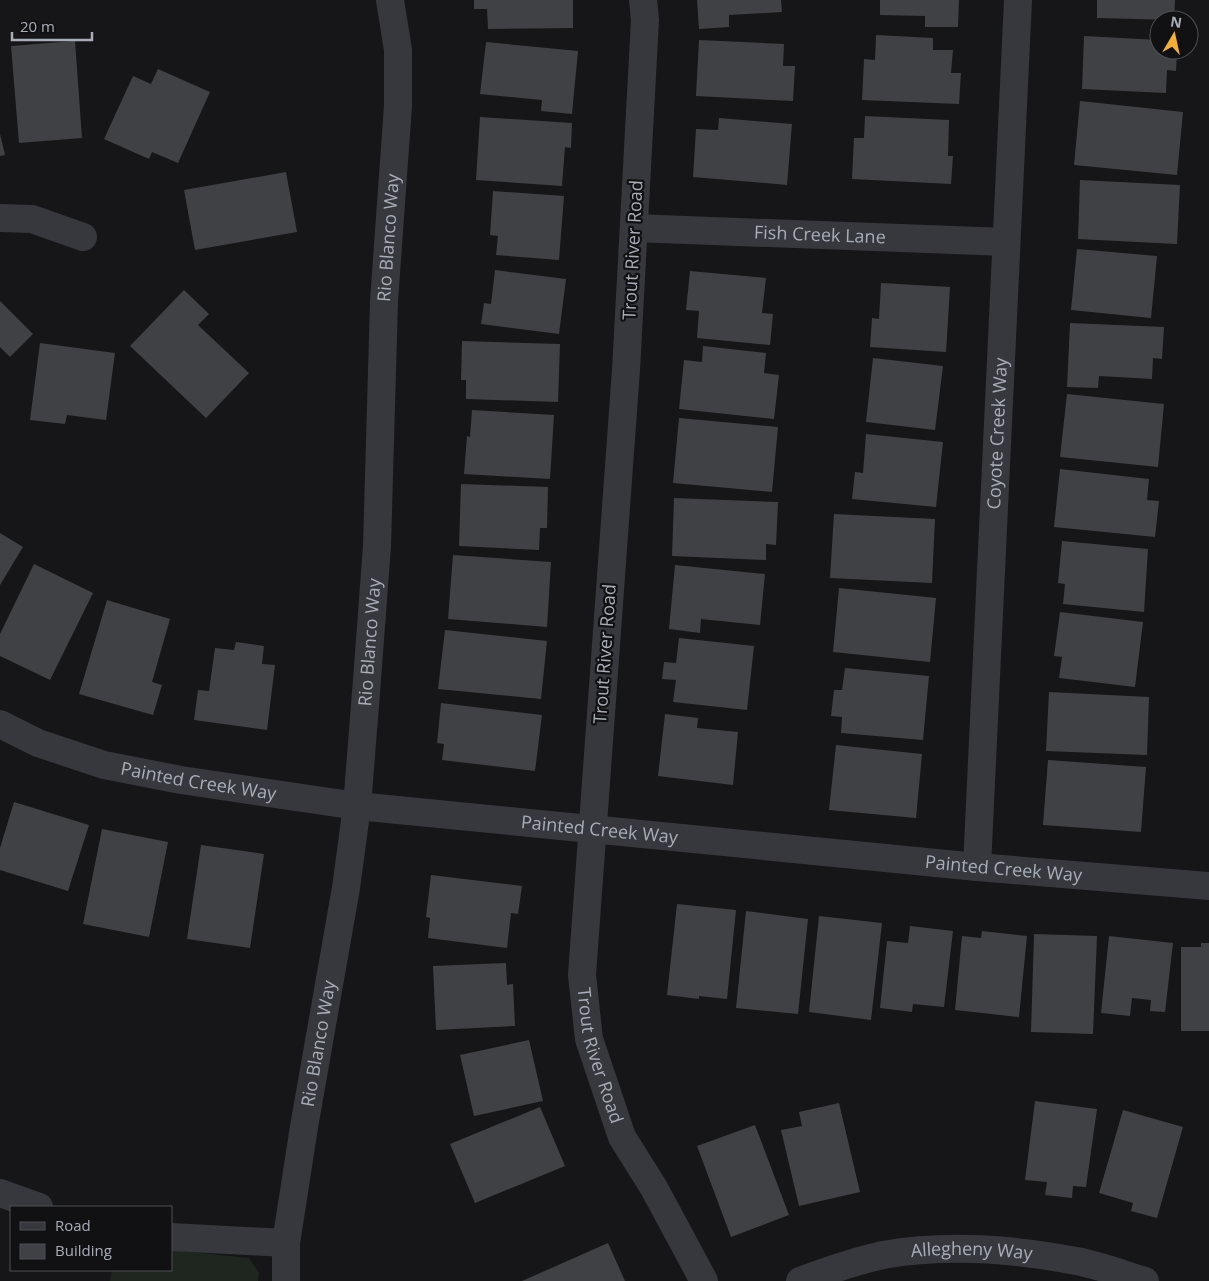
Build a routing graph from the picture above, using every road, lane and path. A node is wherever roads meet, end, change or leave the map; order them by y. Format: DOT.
graph roads {
  1 [pos="390,0"];
  2 [pos="643,0"];
  3 [pos="1018,0"];
  4 [pos="0,218"];
  5 [pos="634,228"];
  6 [pos="83,237"];
  7 [pos="1006,242"];
  8 [pos="0,724"];
  9 [pos="356,806"];
  10 [pos="592,830"];
  11 [pos="977,867"];
  12 [pos="1209,886"];
  13 [pos="0,1193"];
  14 [pos="36,1206"];
  15 [pos="172,1237"];
  16 [pos="286,1243"];
  17 [pos="286,1281"];
  18 [pos="704,1281"];
  19 [pos="800,1281"];
  20 [pos="1145,1281"];
  1 -- 9 [label="street, Rio Blanco Way"];
  2 -- 5 [label="street, Trout River Road"];
  3 -- 7 [label="street, Coyote Creek Way"];
  4 -- 6 [label="street"];
  5 -- 7 [label="street, Fish Creek Lane"];
  5 -- 10 [label="street, Trout River Road"];
  7 -- 11 [label="street, Coyote Creek Way"];
  8 -- 9 [label="street, Painted Creek Way"];
  9 -- 10 [label="street, Painted Creek Way"];
  9 -- 16 [label="street, Rio Blanco Way"];
  10 -- 11 [label="street, Painted Creek Way"];
  10 -- 18 [label="street, Trout River Road"];
  11 -- 12 [label="street, Painted Creek Way"];
  13 -- 14 [label="street"];
  15 -- 16 [label="street"];
  16 -- 17 [label="street, Rio Blanco Way"];
  19 -- 20 [label="street, Allegheny Way"];
}
